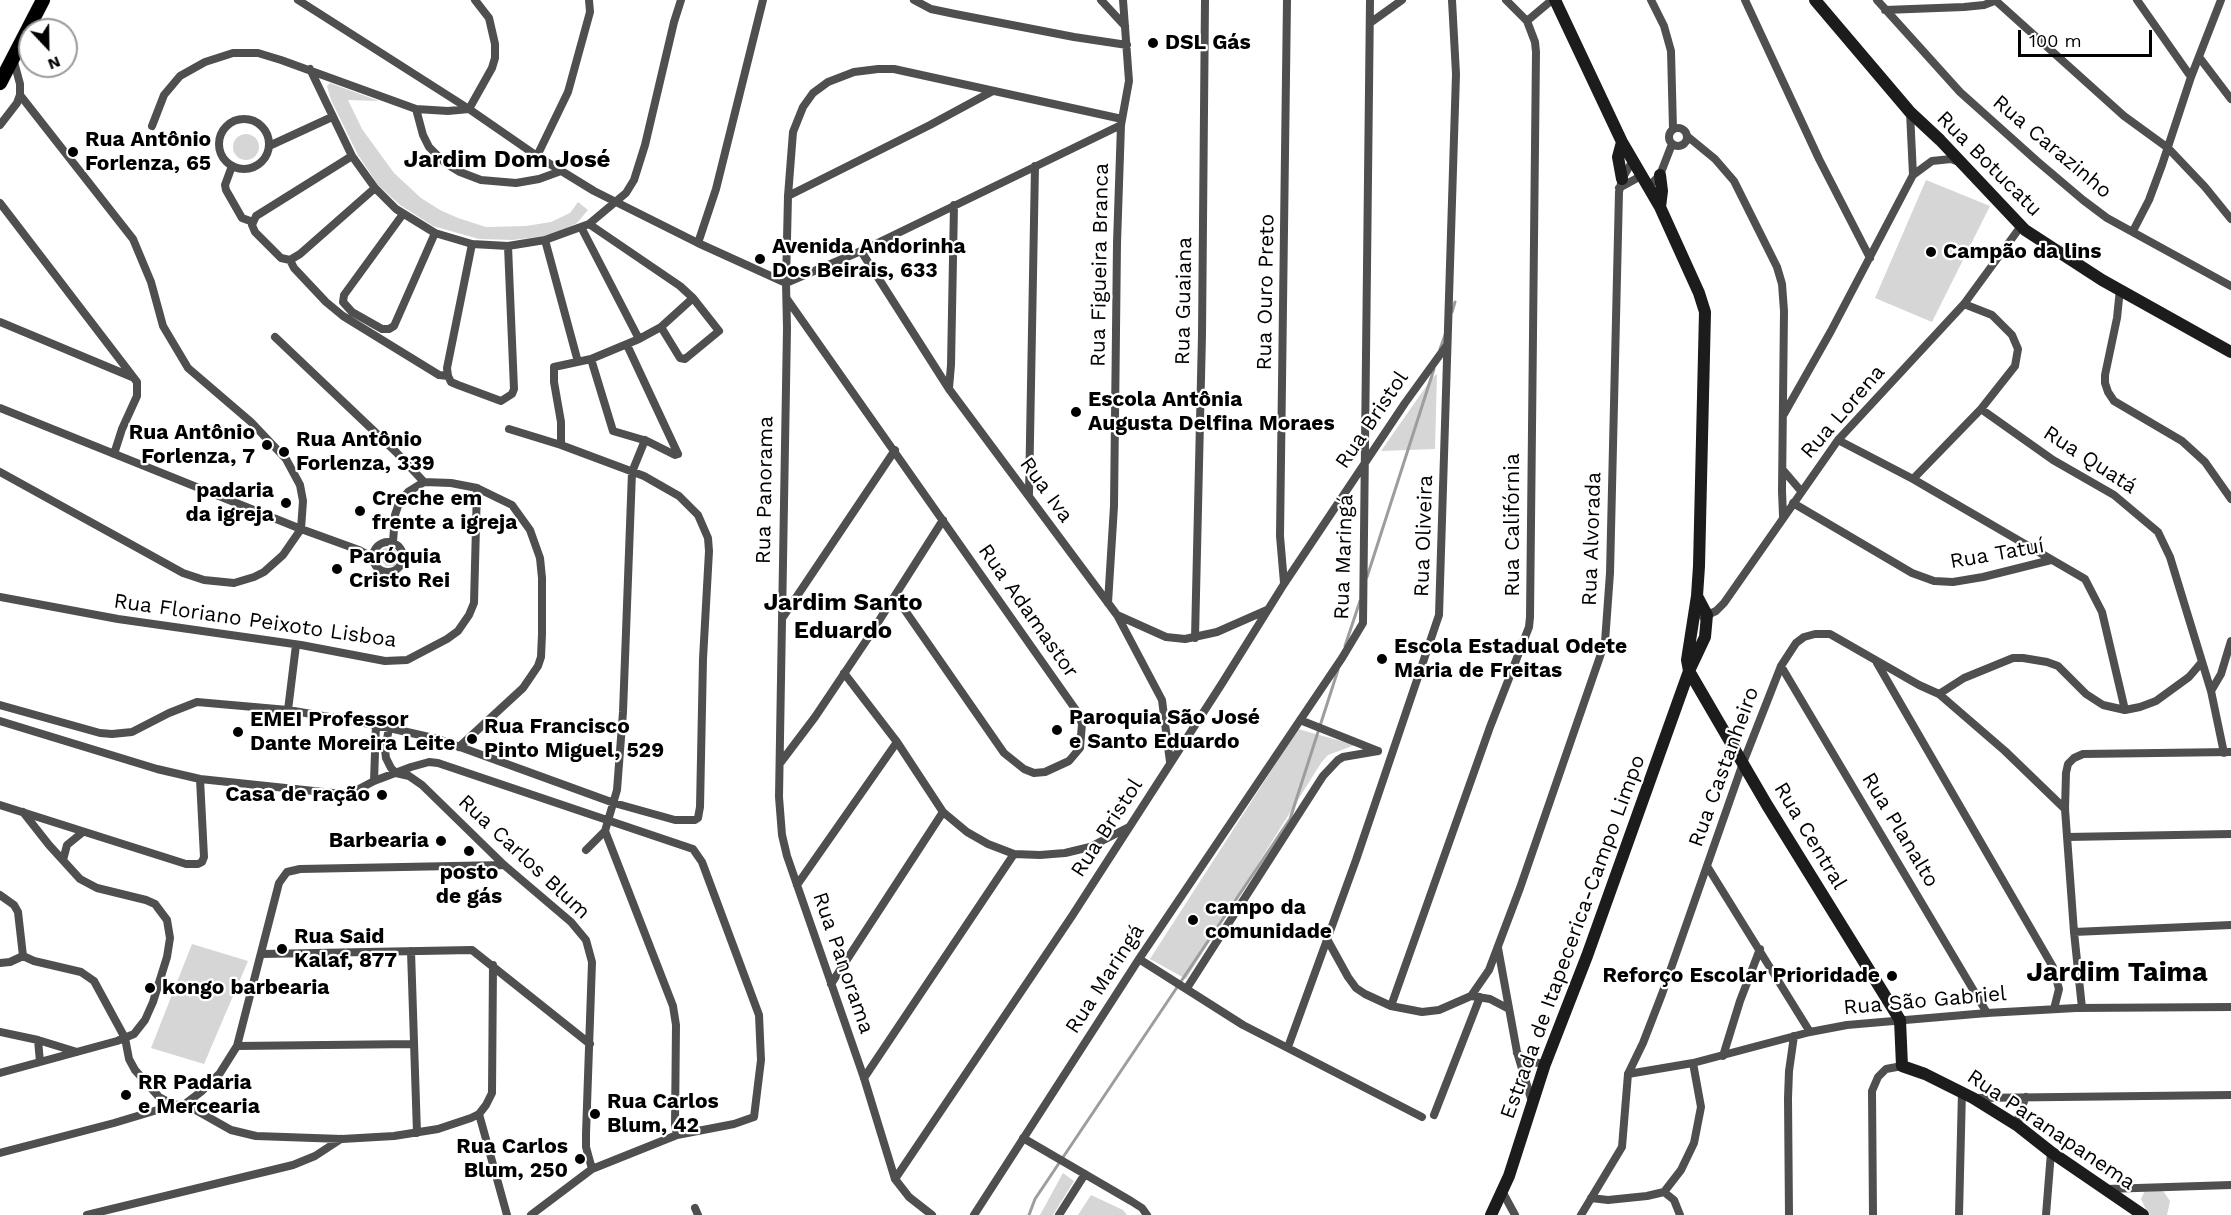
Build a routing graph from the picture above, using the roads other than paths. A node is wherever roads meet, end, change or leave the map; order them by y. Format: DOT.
graph roads {
  1 [pos="42,0"];
  2 [pos="298,0"];
  3 [pos="475,0"];
  4 [pos="589,0"];
  5 [pos="681,0"];
  6 [pos="763,0"];
  7 [pos="914,0"];
  8 [pos="1101,0"];
  9 [pos="1123,0"];
  10 [pos="1205,0"];
  11 [pos="1287,0"];
  12 [pos="1370,0"];
  13 [pos="1402,0"];
  14 [pos="1452,0"];
  15 [pos="1506,0"];
  16 [pos="1554,0"];
  17 [pos="1651,0"];
  18 [pos="1745,0"];
  19 [pos="1815,0"];
  20 [pos="1877,0"];
  21 [pos="1996,0"];
  22 [pos="2137,0"];
  23 [pos="2221,0"];
  24 [pos="1885,10"];
  25 [pos="1527,21"];
  26 [pos="1370,23"];
  27 [pos="1125,26"];
  28 [pos="1127,45"];
  29 [pos="2199,57"];
  30 [pos="13,58"];
  31 [pos="310,69"];
  32 [pos="1,77"];
  33 [pos="2191,77"];
  34 [pos="991,92"];
  35 [pos="20,95"];
  36 [pos="2231,99"];
  37 [pos="416,109"];
  38 [pos="469,109"];
  39 [pos="1910,112"];
  40 [pos="332,117"];
  41 [pos="1122,122"];
  42 [pos="0,125"];
  43 [pos="152,126"];
  44 [pos="1673,129"];
  45 [pos="1687,136"];
  46 [pos="1622,142"];
  47 [pos="1672,144"];
  48 [pos="269,146"];
  49 [pos="2168,148"];
  50 [pos="352,156"];
  51 [pos="537,156"];
  52 [pos="1632,162"];
  53 [pos="1962,163"];
  54 [pos="232,165"];
  55 [pos="1035,166"];
  56 [pos="561,171"];
  57 [pos="1661,172"];
  58 [pos="1913,176"];
  59 [pos="1643,180"];
  60 [pos="1621,183"];
  61 [pos="375,188"];
  62 [pos="788,196"];
  63 [pos="615,202"];
  64 [pos="0,203"];
  65 [pos="954,205"];
  66 [pos="1660,207"];
  67 [pos="403,214"];
  68 [pos="2231,219"];
  69 [pos="252,222"];
  70 [pos="585,225"];
  71 [pos="2021,226"];
  72 [pos="2133,231"];
  73 [pos="435,233"];
  74 [pos="545,240"];
  75 [pos="698,243"];
  76 [pos="472,244"];
  77 [pos="508,246"];
  78 [pos="861,251"];
  79 [pos="1870,258"];
  80 [pos="290,260"];
  81 [pos="786,283"];
  82 [pos="2231,286"];
  83 [pos="2120,289"];
  84 [pos="693,298"];
  85 [pos="342,299"];
  86 [pos="787,299"];
  87 [pos="326,302"];
  88 [pos="1964,304"];
  89 [pos="0,322"];
  90 [pos="661,327"];
  91 [pos="275,337"];
  92 [pos="639,339"];
  93 [pos="627,345"];
  94 [pos="1447,345"];
  95 [pos="2231,352"];
  96 [pos="591,359"];
  97 [pos="578,362"];
  98 [pos="447,376"];
  99 [pos="134,378"];
  100 [pos="949,389"];
  101 [pos="0,408"];
  102 [pos="1981,409"];
  103 [pos="1784,414"];
  104 [pos="509,429"];
  105 [pos="645,440"];
  106 [pos="1838,440"];
  107 [pos="561,445"];
  108 [pos="895,450"];
  109 [pos="114,454"];
  110 [pos="1365,464"];
  111 [pos="1783,470"];
  112 [pos="0,472"];
  113 [pos="632,472"];
  114 [pos="1913,479"];
  115 [pos="424,482"];
  116 [pos="477,488"];
  117 [pos="1801,491"];
  118 [pos="1029,494"];
  119 [pos="2231,499"];
  120 [pos="1793,503"];
  121 [pos="1783,516"];
  122 [pos="943,520"];
  123 [pos="301,529"];
  124 [pos="393,542"];
  125 [pos="372,557"];
  126 [pos="2051,560"];
  127 [pos="1284,584"];
  128 [pos="895,596"];
  129 [pos="1698,596"];
  130 [pos="0,597"];
  131 [pos="1108,603"];
  132 [pos="1268,610"];
  133 [pos="1117,615"];
  134 [pos="1707,615"];
  135 [pos="782,618"];
  136 [pos="1694,619"];
  137 [pos="1195,638"];
  138 [pos="2231,641"];
  139 [pos="296,645"];
  140 [pos="1876,661"];
  141 [pos="2201,663"];
  142 [pos="1781,666"];
  143 [pos="1689,671"];
  144 [pos="844,673"];
  145 [pos="2211,691"];
  146 [pos="1940,694"];
  147 [pos="0,705"];
  148 [pos="288,710"];
  149 [pos="2125,710"];
  150 [pos="1300,720"];
  151 [pos="0,721"];
  152 [pos="376,725"];
  153 [pos="389,728"];
  154 [pos="897,742"];
  155 [pos="459,747"];
  156 [pos="1378,751"];
  157 [pos="2227,752"];
  158 [pos="1391,757"];
  159 [pos="1170,762"];
  160 [pos="780,763"];
  161 [pos="1743,764"];
  162 [pos="396,772"];
  163 [pos="200,779"];
  164 [pos="374,781"];
  165 [pos="614,803"];
  166 [pos="0,805"];
  167 [pos="2065,809"];
  168 [pos="23,812"];
  169 [pos="943,812"];
  170 [pos="608,820"];
  171 [pos="1130,826"];
  172 [pos="605,831"];
  173 [pos="83,832"];
  174 [pos="2231,834"];
  175 [pos="2067,837"];
  176 [pos="586,849"];
  177 [pos="1014,854"];
  178 [pos="63,860"];
  179 [pos="504,865"];
  180 [pos="1707,866"];
  181 [pos="798,885"];
  182 [pos="0,895"];
  183 [pos="2231,925"];
  184 [pos="2074,932"];
  185 [pos="1327,939"];
  186 [pos="1498,946"];
  187 [pos="1760,949"];
  188 [pos="411,951"];
  189 [pos="262,954"];
  190 [pos="23,956"];
  191 [pos="1139,959"];
  192 [pos="0,963"];
  193 [pos="493,965"];
  194 [pos="831,984"];
  195 [pos="1186,988"];
  196 [pos="1476,997"];
  197 [pos="1391,1006"];
  198 [pos="2231,1007"];
  199 [pos="2082,1008"];
  200 [pos="1509,1009"];
  201 [pos="2054,1009"];
  202 [pos="1987,1013"];
  203 [pos="1900,1020"];
  204 [pos="0,1032"];
  205 [pos="1810,1032"];
  206 [pos="1794,1036"];
  207 [pos="125,1038"];
  208 [pos="38,1040"];
  209 [pos="414,1044"];
  210 [pos="590,1044"];
  211 [pos="237,1046"];
  212 [pos="1288,1047"];
  213 [pos="78,1052"];
  214 [pos="1517,1052"];
  215 [pos="1723,1056"];
  216 [pos="40,1062"];
  217 [pos="1693,1063"];
  218 [pos="1545,1064"];
  219 [pos="1902,1066"];
  220 [pos="0,1073"];
  221 [pos="1628,1074"];
  222 [pos="864,1078"];
  223 [pos="1962,1091"];
  224 [pos="2231,1095"];
  225 [pos="2026,1097"];
  226 [pos="1973,1098"];
  227 [pos="1532,1103"];
  228 [pos="185,1104"];
  229 [pos="174,1105"];
  230 [pos="479,1114"];
  231 [pos="1434,1115"];
  232 [pos="1422,1117"];
  233 [pos="2018,1126"];
  234 [pos="417,1133"];
  235 [pos="677,1135"];
  236 [pos="1023,1138"];
  237 [pos="342,1139"];
  238 [pos="2051,1152"];
  239 [pos="0,1153"];
  240 [pos="592,1169"];
  241 [pos="1085,1174"];
  242 [pos="895,1179"];
  243 [pos="2231,1185"];
  244 [pos="2106,1189"];
  245 [pos="1502,1191"];
  246 [pos="1664,1192"];
  247 [pos="1591,1198"];
  248 [pos="2130,1211"];
  249 [pos="87,1215"];
  250 [pos="507,1215"];
  251 [pos="531,1215"];
  252 [pos="932,1215"];
  253 [pos="974,1215"];
  254 [pos="1059,1215"];
  255 [pos="1147,1215"];
  256 [pos="1491,1215"];
  257 [pos="1515,1215"];
  258 [pos="1581,1215"];
  259 [pos="1680,1215"];
  260 [pos="1789,1215"];
  261 [pos="1873,1215"];
  262 [pos="1959,1215"];
  263 [pos="2046,1215"];
  264 [pos="2143,1215"];
  1 -- 30 [label="main road"];
  2 -- 38 [label="street"];
  3 -- 38 [label="street"];
  4 -- 51 [label="street"];
  5 -- 63 [label="street"];
  6 -- 75 [label="street"];
  7 -- 28 [label="street"];
  8 -- 27 [label="street"];
  9 -- 27 [label="street, Rua Figueira Branca"];
  10 -- 137 [label="street, Rua Guaiana"];
  11 -- 127 [label="street, Rua Ouro Preto"];
  12 -- 26 [label="street, Rua Maringá"];
  13 -- 26 [label="street"];
  14 -- 94 [label="street, Rua Oliveira"];
  15 -- 25 [label="street"];
  16 -- 25 [label="street"];
  16 -- 46 [label="main road, Estrada de Itapecerica-Campo Limpo"];
  17 -- 44 [label="street"];
  18 -- 79 [label="street"];
  19 -- 39 [label="main road, Rua Botucatu"];
  20 -- 24 [label="street, Rua Carazinho"];
  21 -- 24 [label="street"];
  21 -- 49 [label="street"];
  22 -- 33 [label="street"];
  23 -- 29 [label="street"];
  24 -- 72 [label="street, Rua Carazinho"];
  25 -- 197 [label="street, Rua Califórnia"];
  26 -- 110 [label="street, Rua Maringá"];
  27 -- 28 [label="street, Rua Figueira Branca"];
  28 -- 41 [label="street, Rua Figueira Branca"];
  29 -- 33 [label="street"];
  29 -- 36 [label="street"];
  30 -- 32 [label="main road"];
  30 -- 35 [label="street"];
  31 -- 37 [label="street"];
  31 -- 40 [label="street"];
  31 -- 43 [label="street"];
  33 -- 49 [label="street"];
  34 -- 41 [label="street, Rua Panorama"];
  34 -- 62 [label="street"];
  34 -- 62 [label="street, Rua Panorama"];
  35 -- 42 [label="street"];
  35 -- 123 [label="street"];
  37 -- 38 [label="street"];
  37 -- 56 [label="street"];
  38 -- 51 [label="street"];
  39 -- 53 [label="main road, Rua Botucatu"];
  39 -- 58 [label="street"];
  40 -- 48 [label="street"];
  40 -- 50 [label="street"];
  41 -- 55 [label="street"];
  41 -- 131 [label="street, Rua Figueira Branca"];
  44 -- 45 [label="street"];
  44 -- 47 [label="street"];
  45 -- 47 [label="street"];
  45 -- 103 [label="street"];
  46 -- 52 [label="main road, Estrada de Itapecerica-Campo Limpo"];
  46 -- 60 [label="main road"];
  47 -- 57 [label="street"];
  48 -- 54 [label="street"];
  48 -- 54 [label="street"];
  49 -- 68 [label="street"];
  49 -- 72 [label="street"];
  50 -- 61 [label="street"];
  50 -- 69 [label="street"];
  51 -- 56 [label="street"];
  52 -- 59 [label="main road, Estrada de Itapecerica-Campo Limpo"];
  52 -- 60 [label="street, Rua Alvorada"];
  53 -- 58 [label="street"];
  53 -- 71 [label="main road, Rua Botucatu"];
  54 -- 69 [label="street"];
  55 -- 65 [label="street"];
  55 -- 118 [label="street"];
  56 -- 63 [label="street"];
  57 -- 59 [label="street"];
  57 -- 66 [label="main road"];
  58 -- 79 [label="street"];
  59 -- 60 [label="street"];
  59 -- 66 [label="main road, Estrada de Itapecerica-Campo Limpo"];
  60 -- 186 [label="street, Rua Alvorada"];
  61 -- 67 [label="street"];
  61 -- 80 [label="street"];
  62 -- 81 [label="street, Rua Panorama"];
  63 -- 70 [label="street"];
  63 -- 75 [label="street"];
  64 -- 99 [label="street"];
  65 -- 78 [label="street"];
  65 -- 100 [label="street"];
  66 -- 129 [label="main road, Estrada de Itapecerica-Campo Limpo"];
  67 -- 73 [label="street"];
  67 -- 85 [label="street"];
  69 -- 80 [label="street"];
  70 -- 74 [label="street"];
  70 -- 84 [label="street"];
  70 -- 92 [label="street"];
  71 -- 83 [label="main road, Rua Botucatu"];
  71 -- 88 [label="street, Rua Lorena"];
  72 -- 82 [label="street, Rua Carazinho"];
  73 -- 76 [label="street"];
  73 -- 85 [label="street"];
  74 -- 77 [label="street"];
  74 -- 97 [label="street"];
  75 -- 81 [label="street"];
  76 -- 77 [label="street"];
  76 -- 98 [label="street"];
  77 -- 98 [label="street"];
  78 -- 81 [label="street"];
  78 -- 100 [label="street, Rua Iva"];
  79 -- 103 [label="street"];
  80 -- 87 [label="street"];
  81 -- 86 [label="street, Rua Panorama"];
  83 -- 95 [label="main road, Rua Botucatu"];
  83 -- 119 [label="street"];
  84 -- 90 [label="street"];
  84 -- 90 [label="street"];
  85 -- 87 [label="street"];
  86 -- 108 [label="street, Rua Adamastor"];
  86 -- 135 [label="street, Rua Panorama"];
  87 -- 98 [label="street"];
  88 -- 102 [label="street"];
  88 -- 106 [label="street, Rua Lorena"];
  89 -- 99 [label="street"];
  90 -- 92 [label="street"];
  91 -- 115 [label="street"];
  92 -- 93 [label="street"];
  93 -- 96 [label="street"];
  93 -- 105 [label="street"];
  94 -- 110 [label="street, Rua Bristol"];
  94 -- 158 [label="street, Rua Oliveira"];
  96 -- 97 [label="street"];
  96 -- 105 [label="street"];
  97 -- 107 [label="street"];
  99 -- 109 [label="street"];
  100 -- 118 [label="street, Rua Iva"];
  101 -- 109 [label="street"];
  102 -- 114 [label="street"];
  102 -- 141 [label="street, Rua Quatá"];
  103 -- 111 [label="street"];
  104 -- 107 [label="street"];
  105 -- 113 [label="street"];
  106 -- 114 [label="street"];
  106 -- 117 [label="street, Rua Lorena"];
  107 -- 113 [label="street"];
  108 -- 122 [label="street, Rua Adamastor"];
  108 -- 135 [label="street"];
  109 -- 123 [label="street"];
  110 -- 127 [label="street, Rua Bristol"];
  110 -- 150 [label="street, Rua Maringá"];
  111 -- 117 [label="street"];
  111 -- 121 [label="street"];
  112 -- 123 [label="street"];
  113 -- 165 [label="street"];
  113 -- 165 [label="street"];
  114 -- 126 [label="street"];
  115 -- 116 [label="street"];
  115 -- 124 [label="street"];
  116 -- 139 [label="street, Rua Floriano Peixoto Lisboa"];
  116 -- 155 [label="street"];
  117 -- 120 [label="street, Rua Lorena"];
  118 -- 131 [label="street, Rua Iva"];
  120 -- 121 [label="street, Rua Lorena"];
  120 -- 126 [label="street, Rua Tatuí"];
  121 -- 134 [label="street, Rua Lorena"];
  122 -- 128 [label="street"];
  122 -- 128 [label="street, Rua Adamastor"];
  123 -- 125 [label="street"];
  124 -- 125 [label="street"];
  124 -- 125 [label="street"];
  126 -- 149 [label="street, Rua Tatuí"];
  127 -- 132 [label="street, Rua Bristol"];
  128 -- 144 [label="street"];
  129 -- 134 [label="main road, Estrada de Itapecerica-Campo Limpo"];
  129 -- 136 [label="main road, Estrada de Itapecerica-Campo Limpo"];
  130 -- 139 [label="street, Rua Floriano Peixoto Lisboa"];
  131 -- 133 [label="street, Rua Iva"];
  132 -- 137 [label="street"];
  132 -- 159 [label="street, Rua Bristol"];
  133 -- 137 [label="street"];
  133 -- 159 [label="street, Rua Iva"];
  134 -- 136 [label="street, Rua Lorena"];
  134 -- 143 [label="main road, Estrada de Itapecerica-Campo Limpo"];
  135 -- 160 [label="street, Rua Panorama"];
  136 -- 143 [label="main road, Estrada de Itapecerica-Campo Limpo"];
  138 -- 145 [label="street"];
  139 -- 148 [label="street"];
  140 -- 142 [label="street, Rua Castanheiro"];
  140 -- 146 [label="street, Rua Castanheiro"];
  140 -- 201 [label="street"];
  141 -- 145 [label="street, Rua Quatá"];
  141 -- 149 [label="street"];
  142 -- 161 [label="street, Rua Castanheiro"];
  142 -- 202 [label="street, Rua Planalto"];
  143 -- 161 [label="main road, Rua Central"];
  143 -- 218 [label="main road, Estrada de Itapecerica-Campo Limpo"];
  144 -- 154 [label="street"];
  144 -- 160 [label="street"];
  145 -- 157 [label="street, Rua Quatá"];
  146 -- 149 [label="street"];
  146 -- 167 [label="street, Rua Castanheiro"];
  147 -- 148 [label="street"];
  148 -- 152 [label="street"];
  150 -- 156 [label="street"];
  150 -- 191 [label="street, Rua Maringá"];
  151 -- 163 [label="street"];
  152 -- 153 [label="street"];
  152 -- 164 [label="street"];
  153 -- 155 [label="street"];
  153 -- 162 [label="street"];
  154 -- 169 [label="street"];
  154 -- 181 [label="street"];
  155 -- 165 [label="street"];
  156 -- 158 [label="street"];
  156 -- 195 [label="street"];
  157 -- 167 [label="street"];
  158 -- 185 [label="street, Rua Oliveira"];
  159 -- 171 [label="street, Rua Bristol"];
  160 -- 181 [label="street, Rua Panorama"];
  161 -- 180 [label="street, Rua Castanheiro"];
  161 -- 203 [label="main road, Rua Central"];
  162 -- 164 [label="street"];
  162 -- 170 [label="street"];
  162 -- 179 [label="street, Rua Carlos Blum"];
  163 -- 164 [label="street"];
  163 -- 173 [label="street"];
  165 -- 170 [label="street"];
  166 -- 168 [label="street"];
  167 -- 175 [label="street"];
  168 -- 173 [label="street"];
  168 -- 178 [label="street"];
  169 -- 177 [label="street"];
  169 -- 194 [label="street"];
  170 -- 172 [label="street"];
  170 -- 235 [label="street"];
  171 -- 177 [label="street"];
  171 -- 242 [label="street, Rua Bristol"];
  172 -- 176 [label="street"];
  172 -- 235 [label="street"];
  173 -- 178 [label="street"];
  174 -- 175 [label="street"];
  175 -- 184 [label="street"];
  177 -- 222 [label="street"];
  178 -- 207 [label="street"];
  179 -- 189 [label="street"];
  179 -- 210 [label="street, Rua Carlos Blum"];
  180 -- 187 [label="street"];
  180 -- 221 [label="street, Rua Castanheiro"];
  181 -- 194 [label="street, Rua Panorama"];
  182 -- 190 [label="street"];
  183 -- 184 [label="street"];
  184 -- 199 [label="street"];
  185 -- 197 [label="street"];
  185 -- 212 [label="street, Rua Oliveira"];
  186 -- 196 [label="street, Rua Alvorada"];
  186 -- 200 [label="street, Rua Alvorada"];
  187 -- 205 [label="street"];
  187 -- 215 [label="street"];
  188 -- 189 [label="street"];
  188 -- 193 [label="street"];
  188 -- 209 [label="street"];
  189 -- 211 [label="street"];
  190 -- 192 [label="street"];
  190 -- 207 [label="street"];
  191 -- 195 [label="street"];
  191 -- 236 [label="street, Rua Maringá"];
  193 -- 210 [label="street"];
  193 -- 230 [label="street"];
  194 -- 222 [label="street, Rua Panorama"];
  195 -- 212 [label="street"];
  196 -- 197 [label="street"];
  196 -- 200 [label="street"];
  196 -- 231 [label="street, Rua Alvorada"];
  198 -- 199 [label="street, Rua São Gabriel"];
  199 -- 201 [label="street, Rua São Gabriel"];
  200 -- 214 [label="street, Rua Alvorada"];
  201 -- 202 [label="street, Rua São Gabriel"];
  202 -- 203 [label="street, Rua São Gabriel"];
  203 -- 205 [label="street, Rua São Gabriel"];
  203 -- 219 [label="main road"];
  204 -- 208 [label="street"];
  205 -- 206 [label="street, Rua São Gabriel"];
  206 -- 215 [label="street, Rua São Gabriel"];
  206 -- 260 [label="street"];
  207 -- 213 [label="street"];
  207 -- 229 [label="street"];
  208 -- 213 [label="street"];
  208 -- 216 [label="street"];
  209 -- 211 [label="street"];
  209 -- 234 [label="street"];
  210 -- 240 [label="street, Rua Carlos Blum"];
  211 -- 228 [label="street"];
  212 -- 232 [label="street"];
  213 -- 216 [label="street"];
  214 -- 218 [label="street"];
  214 -- 227 [label="street, Rua Alvorada"];
  215 -- 217 [label="street, Rua São Gabriel"];
  216 -- 220 [label="street"];
  217 -- 221 [label="street, Rua São Gabriel"];
  217 -- 246 [label="street"];
  218 -- 227 [label="main road, Estrada de Itapecerica-Campo Limpo"];
  219 -- 223 [label="main road, Rua Paranapanema"];
  219 -- 261 [label="street"];
  221 -- 247 [label="street, Rua Castanheiro"];
  222 -- 242 [label="street, Rua Panorama"];
  223 -- 226 [label="main road, Rua Paranapanema"];
  223 -- 262 [label="street"];
  224 -- 225 [label="street"];
  225 -- 226 [label="street"];
  225 -- 233 [label="street"];
  226 -- 233 [label="main road, Rua Paranapanema"];
  227 -- 245 [label="main road, Estrada de Itapecerica-Campo Limpo"];
  228 -- 229 [label="street"];
  228 -- 237 [label="street"];
  229 -- 239 [label="street"];
  230 -- 234 [label="street"];
  230 -- 250 [label="street"];
  233 -- 238 [label="main road, Rua Paranapanema"];
  234 -- 237 [label="street"];
  235 -- 240 [label="street"];
  236 -- 241 [label="street"];
  236 -- 253 [label="street, Rua Maringá"];
  237 -- 249 [label="street"];
  238 -- 244 [label="main road, Rua Paranapanema"];
  238 -- 263 [label="street"];
  240 -- 251 [label="street"];
  241 -- 254 [label="street"];
  241 -- 255 [label="street"];
  242 -- 252 [label="street, Rua Panorama"];
  243 -- 244 [label="street"];
  244 -- 248 [label="main road, Rua Paranapanema"];
  245 -- 256 [label="main road, Estrada de Itapecerica-Campo Limpo"];
  245 -- 257 [label="street"];
  246 -- 247 [label="street"];
  246 -- 259 [label="street"];
  247 -- 258 [label="street, Rua Castanheiro"];
  248 -- 264 [label="main road, Rua Paranapanema"];
}
